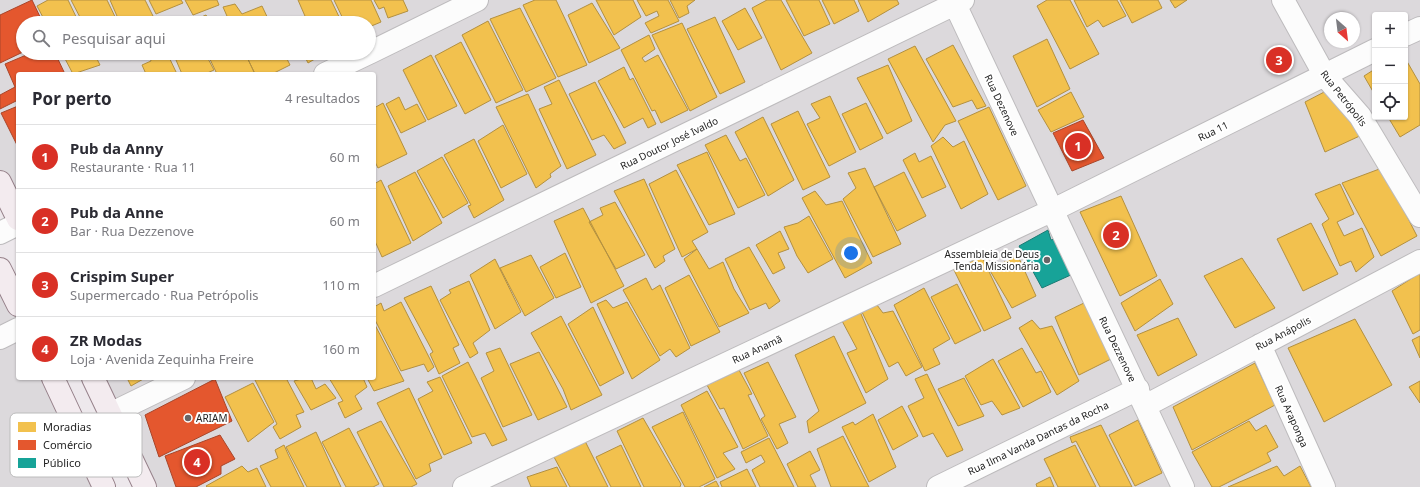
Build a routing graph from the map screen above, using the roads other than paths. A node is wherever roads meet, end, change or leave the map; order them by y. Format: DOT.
graph roads {
  1 [pos="477,0"];
  2 [pos="1283,0"];
  3 [pos="957,1"];
  4 [pos="1420,28"];
  5 [pos="1408,34"];
  6 [pos="376,50"];
  7 [pos="1372,52"];
  8 [pos="355,60"];
  9 [pos="330,72"];
  10 [pos="1325,76"];
  11 [pos="0,182"];
  12 [pos="1051,211"];
  13 [pos="16,215"];
  14 [pos="1420,216"];
  15 [pos="16,225"];
  16 [pos="0,233"];
  17 [pos="1420,261"];
  18 [pos="0,269"];
  19 [pos="376,285"];
  20 [pos="16,301"];
  21 [pos="16,330"];
  22 [pos="0,338"];
  23 [pos="1260,345"];
  24 [pos="54,380"];
  25 [pos="94,380"];
  26 [pos="180,380"];
  27 [pos="1141,398"];
  28 [pos="69,413"];
  29 [pos="110,413"];
  30 [pos="112,413"];
  31 [pos="99,477"];
  32 [pos="139,477"];
  33 [pos="104,487"];
  34 [pos="144,487"];
  35 [pos="464,487"];
  36 [pos="938,487"];
  37 [pos="1183,487"];
  38 [pos="1324,487"];
  1 -- 6 [label="street"];
  2 -- 10 [label="street, Rua Petrópolis"];
  3 -- 12 [label="street, Rua Dezenove"];
  3 -- 19 [label="street, Rua Doutor José Ivaldo"];
  4 -- 5 [label="street"];
  7 -- 10 [label="street, Rua 11"];
  8 -- 9 [label="street"];
  10 -- 12 [label="street, Rua 11"];
  10 -- 14 [label="street, Rua Petrópolis"];
  11 -- 13 [label="main road"];
  12 -- 27 [label="street, Rua Dezzenove"];
  12 -- 35 [label="street, Rua Anamã"];
  15 -- 16 [label="street"];
  17 -- 23 [label="street, Rua Anápolis"];
  18 -- 20 [label="main road"];
  21 -- 22 [label="street"];
  23 -- 27 [label="street, Rua Anápolis"];
  23 -- 38 [label="street, Rua Araponga"];
  24 -- 28 [label="main road"];
  25 -- 29 [label="main road"];
  26 -- 30 [label="street"];
  27 -- 36 [label="street, Rua Ilma Vanda Dantas da Rocha"];
  27 -- 37 [label="street, Rua Dezzenove"];
  31 -- 33 [label="main road"];
  32 -- 34 [label="main road"];
}
